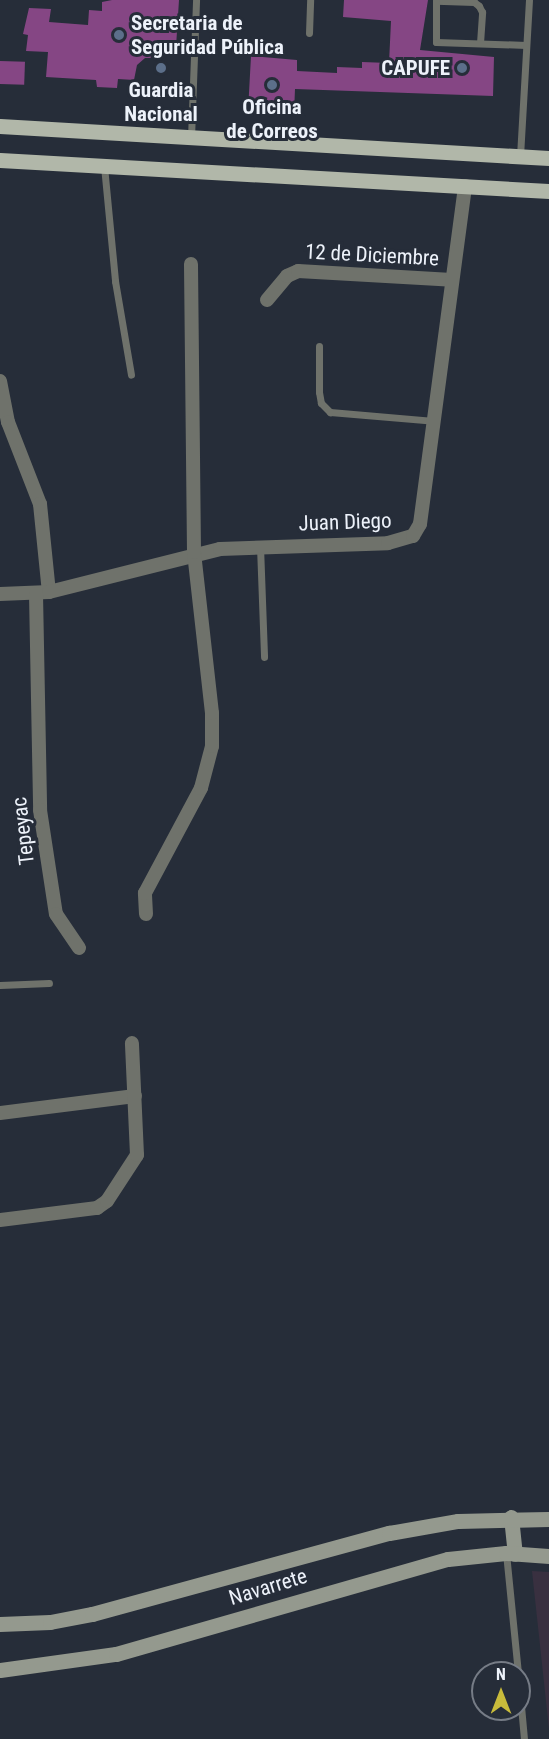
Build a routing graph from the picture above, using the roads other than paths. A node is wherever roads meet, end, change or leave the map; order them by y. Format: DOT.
graph roads {
  1 [pos="196,0"];
  2 [pos="310,0"];
  3 [pos="529,0"];
  4 [pos="309,33"];
  5 [pos="480,43"];
  6 [pos="526,45"];
  7 [pos="0,126"];
  8 [pos="191,138"];
  9 [pos="520,156"];
  10 [pos="549,158"];
  11 [pos="0,160"];
  12 [pos="104,166"];
  13 [pos="465,186"];
  14 [pos="549,191"];
  15 [pos="191,264"];
  16 [pos="452,280"];
  17 [pos="267,300"];
  18 [pos="319,346"];
  19 [pos="131,375"];
  20 [pos="0,381"];
  21 [pos="434,421"];
  22 [pos="260,546"];
  23 [pos="194,552"];
  24 [pos="42,593"];
  25 [pos="0,594"];
  26 [pos="264,657"];
  27 [pos="146,914"];
  28 [pos="79,948"];
  29 [pos="49,983"];
  30 [pos="0,985"];
  31 [pos="132,1043"];
  32 [pos="135,1096"];
  33 [pos="0,1113"];
  34 [pos="0,1220"];
  35 [pos="512,1517"];
  36 [pos="549,1519"];
  37 [pos="511,1554"];
  38 [pos="549,1556"];
  39 [pos="0,1624"];
  40 [pos="517,1661"];
  41 [pos="1,1670"];
  42 [pos="522,1721"];
  43 [pos="524,1739"];
  1 -- 8 [label="lane"];
  2 -- 4 [label="lane"];
  3 -- 6 [label="lane"];
  5 -- 5 [label="lane"];
  5 -- 6 [label="lane"];
  6 -- 9 [label="lane"];
  7 -- 8 [label="main road"];
  8 -- 9 [label="main road"];
  9 -- 10 [label="main road"];
  11 -- 12 [label="main road"];
  12 -- 13 [label="main road"];
  12 -- 19 [label="lane"];
  13 -- 14 [label="main road"];
  13 -- 16 [label="street, Juan Diego"];
  15 -- 23 [label="street"];
  16 -- 17 [label="street, 12 de Diciembre"];
  16 -- 21 [label="street, Juan Diego"];
  18 -- 21 [label="lane"];
  20 -- 24 [label="street, Tepeyac"];
  21 -- 22 [label="street, Juan Diego"];
  22 -- 23 [label="street, Juan Diego"];
  22 -- 26 [label="lane"];
  23 -- 24 [label="street, Juan Diego"];
  23 -- 27 [label="street"];
  24 -- 25 [label="street, Juan Diego"];
  24 -- 28 [label="street, Tepeyac"];
  29 -- 30 [label="lane"];
  31 -- 32 [label="street"];
  32 -- 33 [label="street"];
  32 -- 34 [label="street"];
  35 -- 36 [label="main road, Navarrete"];
  35 -- 37 [label="main road"];
  35 -- 39 [label="main road, Navarrete"];
  37 -- 38 [label="main road, Navarrete"];
  37 -- 40 [label="lane"];
  37 -- 41 [label="main road, Navarrete"];
  42 -- 43 [label="lane"];
}
